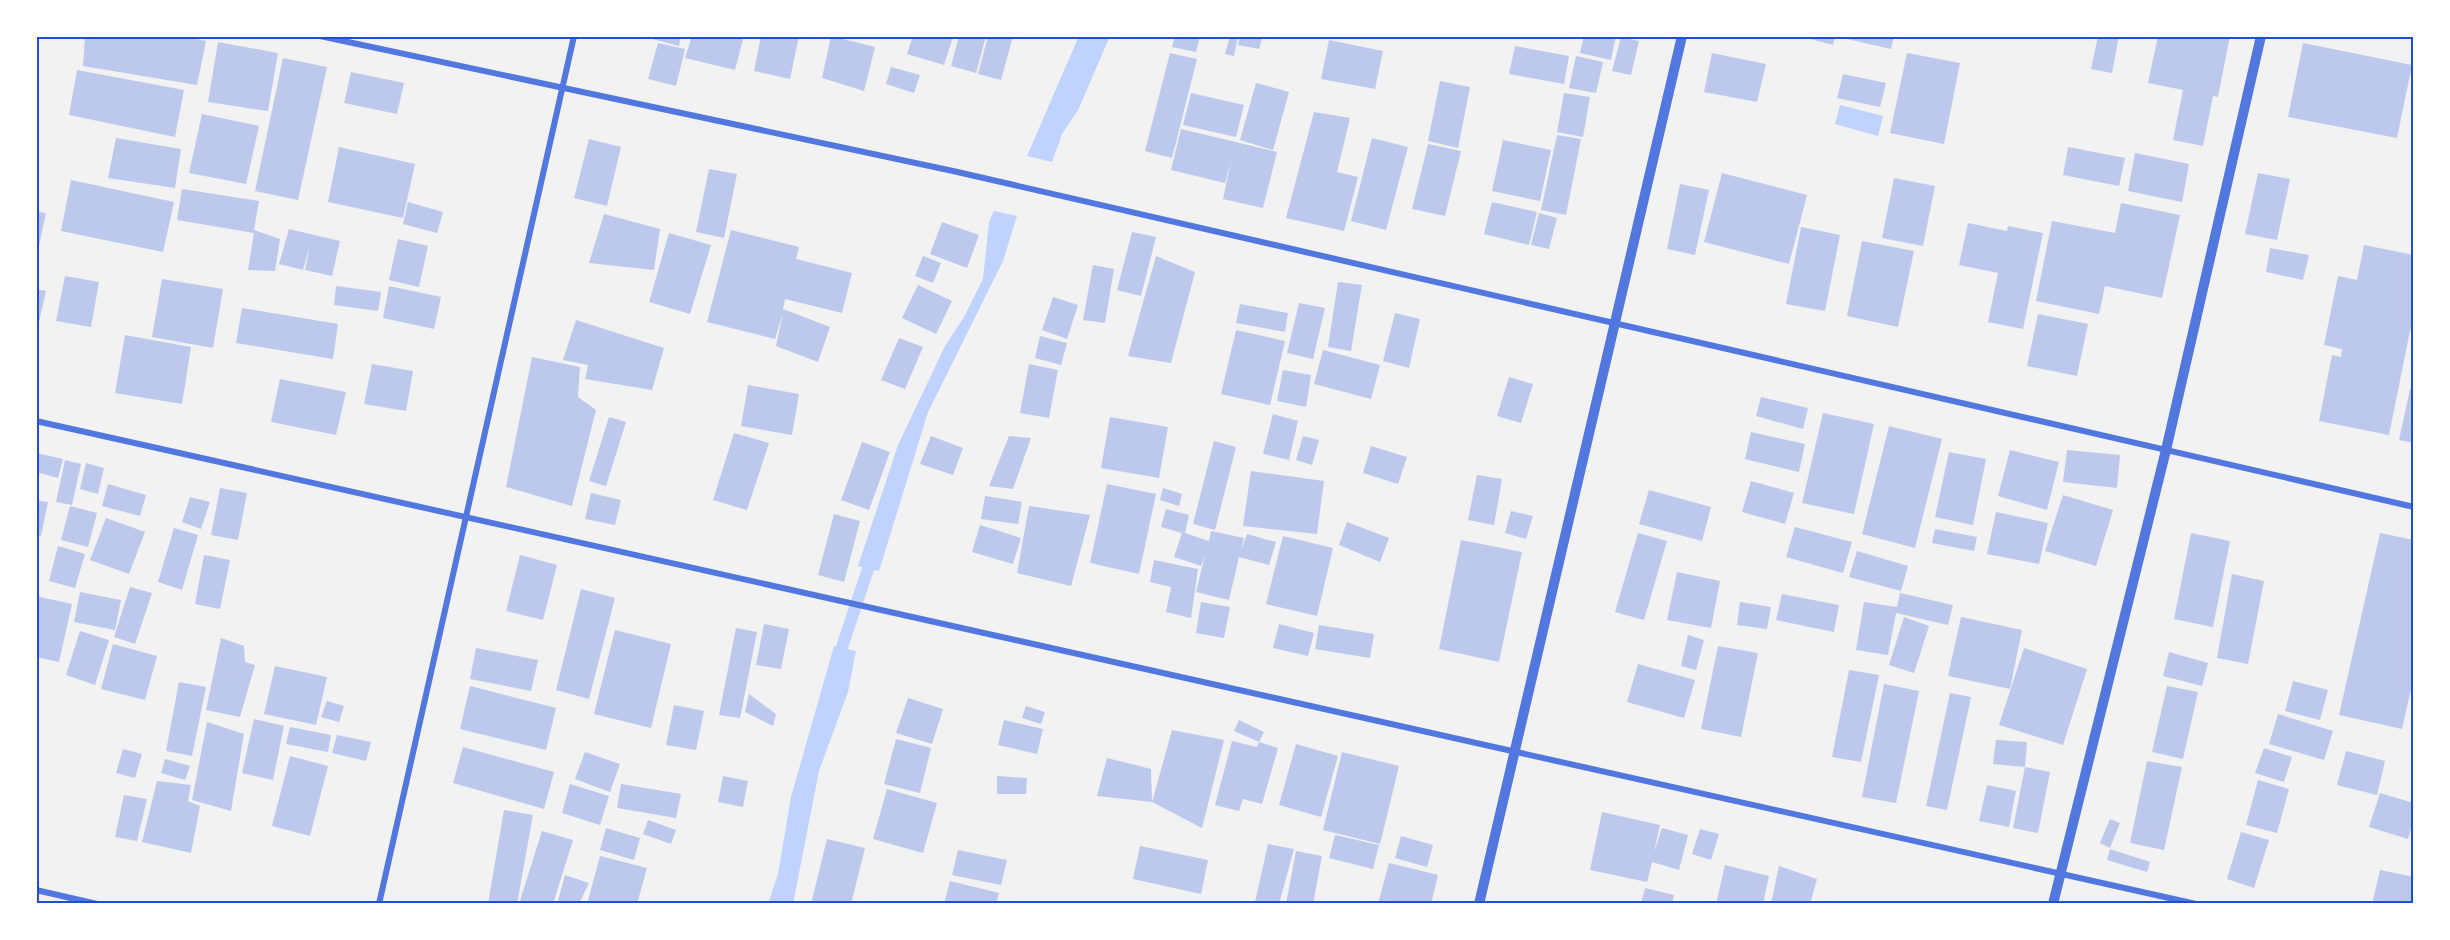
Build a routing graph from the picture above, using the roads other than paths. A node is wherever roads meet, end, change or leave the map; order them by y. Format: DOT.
graph roads {
  1 [pos="320,36"];
  2 [pos="574,36"];
  3 [pos="1682,36"];
  4 [pos="2261,36"];
  5 [pos="563,88"];
  6 [pos="1615,323"];
  7 [pos="36,421"];
  8 [pos="2166,450"];
  9 [pos="2414,507"];
  10 [pos="467,516"];
  11 [pos="1513,750"];
  12 [pos="2059,873"];
  13 [pos="36,890"];
  14 [pos="97,904"];
  15 [pos="380,904"];
  16 [pos="1479,904"];
  17 [pos="2053,904"];
  18 [pos="2196,904"];
  1 -- 5 [label="street"];
  2 -- 5 [label="street"];
  3 -- 6 [label="street"];
  4 -- 8 [label="street"];
  5 -- 6 [label="street"];
  5 -- 10 [label="street"];
  6 -- 8 [label="street"];
  6 -- 11 [label="street"];
  7 -- 10 [label="street"];
  8 -- 9 [label="street"];
  8 -- 12 [label="street"];
  10 -- 11 [label="street"];
  10 -- 15 [label="street"];
  11 -- 12 [label="street"];
  11 -- 16 [label="street"];
  12 -- 17 [label="street"];
  12 -- 18 [label="street"];
  13 -- 14 [label="street"];
}
